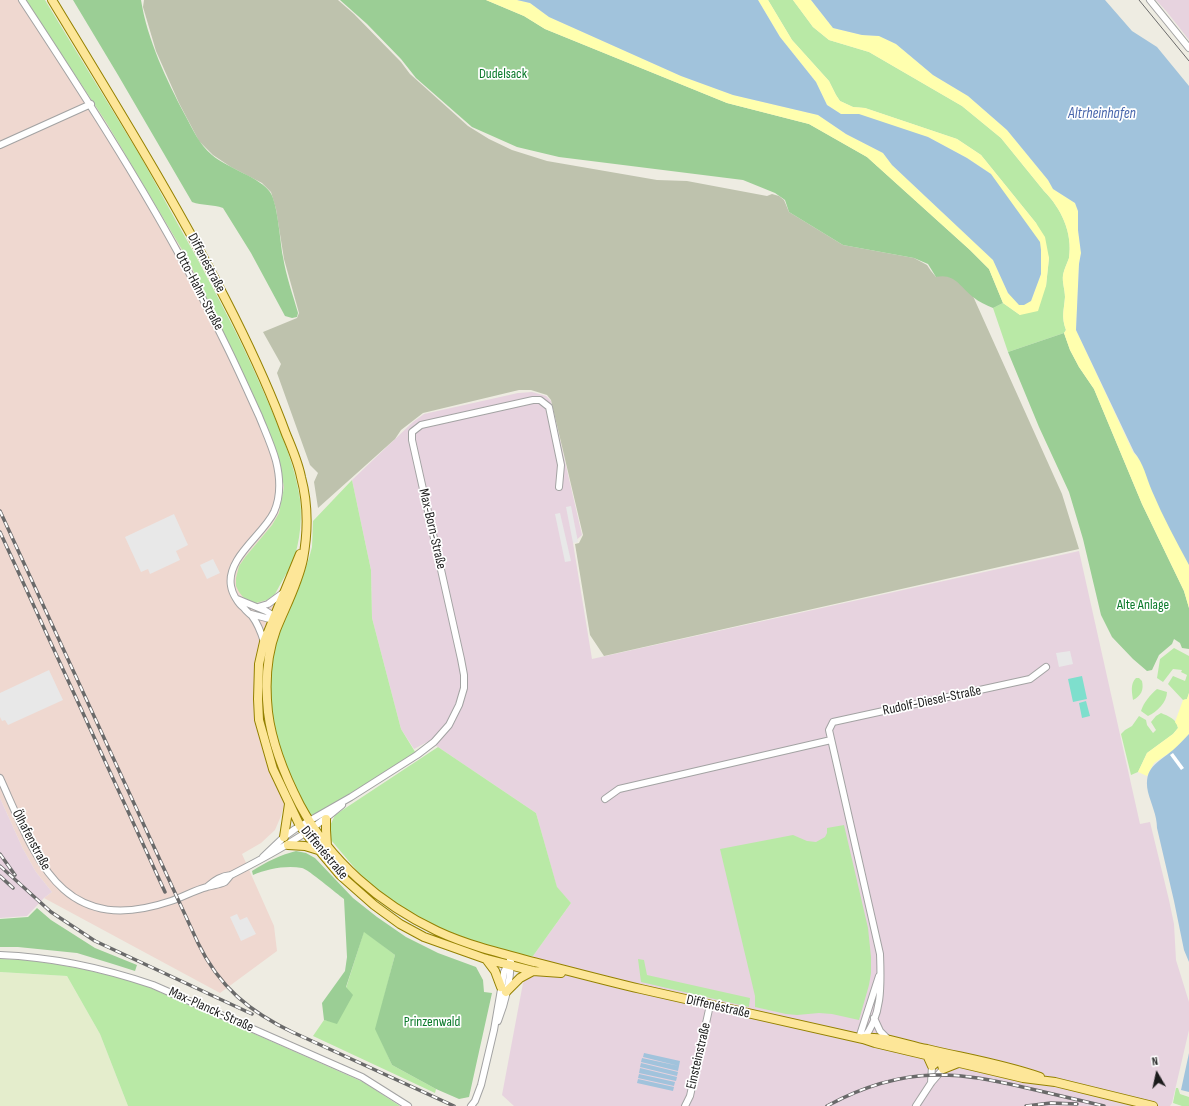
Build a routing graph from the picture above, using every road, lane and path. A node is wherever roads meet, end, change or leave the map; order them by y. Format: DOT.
graph roads {
  1 [pos="22,0"];
  2 [pos="52,0"];
  3 [pos="1150,0"];
  4 [pos="1189,48"];
  5 [pos="90,104"];
  6 [pos="0,145"];
  7 [pos="559,487"];
  8 [pos="304,546"];
  9 [pos="284,592"];
  10 [pos="237,599"];
  11 [pos="258,607"];
  12 [pos="250,614"];
  13 [pos="276,619"];
  14 [pos="264,642"];
  15 [pos="1046,667"];
  16 [pos="831,740"];
  17 [pos="0,778"];
  18 [pos="351,797"];
  19 [pos="605,799"];
  20 [pos="289,804"];
  21 [pos="326,819"];
  22 [pos="311,825"];
  23 [pos="300,826"];
  24 [pos="305,834"];
  25 [pos="284,837"];
  26 [pos="288,845"];
  27 [pos="327,847"];
  28 [pos="318,850"];
  29 [pos="262,858"];
  30 [pos="0,955"];
  31 [pos="512,956"];
  32 [pos="486,959"];
  33 [pos="509,965"];
  34 [pos="533,971"];
  35 [pos="880,971"];
  36 [pos="573,973"];
  37 [pos="503,989"];
  38 [pos="710,1005"];
  39 [pos="874,1018"];
  40 [pos="861,1038"];
  41 [pos="889,1040"];
  42 [pos="939,1055"];
  43 [pos="927,1056"];
  44 [pos="958,1063"];
  45 [pos="932,1066"];
  46 [pos="943,1069"];
  47 [pos="1056,1082"];
  48 [pos="931,1083"];
  49 [pos="408,1106"];
  50 [pos="471,1106"];
  51 [pos="684,1106"];
  52 [pos="916,1106"];
  53 [pos="1153,1106"];
  1 -- 5 [label="street, Otto-Hahn-Straße"];
  2 -- 8 [label="main road, Diffenéstraße"];
  3 -- 4 [label="street"];
  5 -- 6 [label="street"];
  5 -- 10 [label="street, Otto-Hahn-Straße"];
  7 -- 18 [label="street, Max-Born-Straße"];
  8 -- 9 [label="main road, Diffenéstraße"];
  8 -- 13 [label="main road, Diffenéstraße"];
  9 -- 11 [label="street"];
  9 -- 13 [label="main road, Diffenéstraße"];
  10 -- 11 [label="street"];
  10 -- 12 [label="street, Otto-Hahn-Straße"];
  11 -- 13 [label="street"];
  12 -- 13 [label="street"];
  12 -- 14 [label="street, Otto-Hahn-Straße"];
  13 -- 14 [label="main road, Diffenéstraße"];
  13 -- 22 [label="main road, Diffenéstraße"];
  14 -- 20 [label="main road, Diffenéstraße"];
  15 -- 16 [label="street, Rudolf-Diesel-Straße"];
  16 -- 19 [label="street"];
  16 -- 35 [label="street, Rudolf-Diesel-Straße"];
  17 -- 29 [label="street, Ölhafenstraße"];
  18 -- 21 [label="street, Max-Born-Straße"];
  18 -- 22 [label="street, Max-Born-Straße"];
  20 -- 23 [label="main road, Diffenéstraße"];
  20 -- 25 [label="main road"];
  21 -- 22 [label="street, Max-Born-Straße"];
  21 -- 27 [label="main road"];
  22 -- 23 [label="street, Ölhafenstraße"];
  22 -- 24 [label="street, Max-Born-Straße"];
  22 -- 27 [label="main road, Diffenéstraße"];
  23 -- 24 [label="main road, Diffenéstraße"];
  23 -- 25 [label="street, Ölhafenstraße"];
  24 -- 26 [label="street, Ölhafenstraße"];
  24 -- 28 [label="main road, Diffenéstraße"];
  25 -- 29 [label="street, Ölhafenstraße"];
  26 -- 28 [label="main road"];
  26 -- 29 [label="street, Ölhafenstraße"];
  27 -- 31 [label="main road, Diffenéstraße"];
  28 -- 32 [label="main road, Diffenéstraße"];
  30 -- 49 [label="street, Max-Planck-Straße"];
  31 -- 33 [label="street"];
  31 -- 36 [label="main road, Diffenéstraße"];
  32 -- 33 [label="main road, Diffenéstraße"];
  32 -- 37 [label="main road"];
  33 -- 34 [label="main road, Diffenéstraße"];
  33 -- 37 [label="street"];
  34 -- 36 [label="main road, Diffenéstraße"];
  34 -- 37 [label="main road"];
  35 -- 39 [label="street, Rudolf-Diesel-Straße"];
  35 -- 40 [label="street, Rudolf-Diesel-Straße"];
  36 -- 38 [label="main road, Diffenéstraße"];
  37 -- 50 [label="street"];
  38 -- 40 [label="main road, Diffenéstraße"];
  38 -- 51 [label="street, Einsteinstraße"];
  39 -- 40 [label="street, Rudolf-Diesel-Straße"];
  39 -- 41 [label="street"];
  40 -- 41 [label="main road, Diffenéstraße"];
  40 -- 43 [label="main road, Diffenéstraße"];
  41 -- 42 [label="main road, Diffenéstraße"];
  42 -- 43 [label="main road, Diffenéstraße"];
  42 -- 44 [label="main road, Diffenéstraße"];
  42 -- 45 [label="main road"];
  42 -- 46 [label="main road"];
  42 -- 47 [label="main road, Diffenéstraße"];
  43 -- 45 [label="main road"];
  44 -- 46 [label="main road"];
  44 -- 47 [label="main road, Diffenéstraße"];
  45 -- 48 [label="street"];
  46 -- 48 [label="street"];
  47 -- 53 [label="main road, Diffenéstraße"];
  48 -- 52 [label="street"];
}
